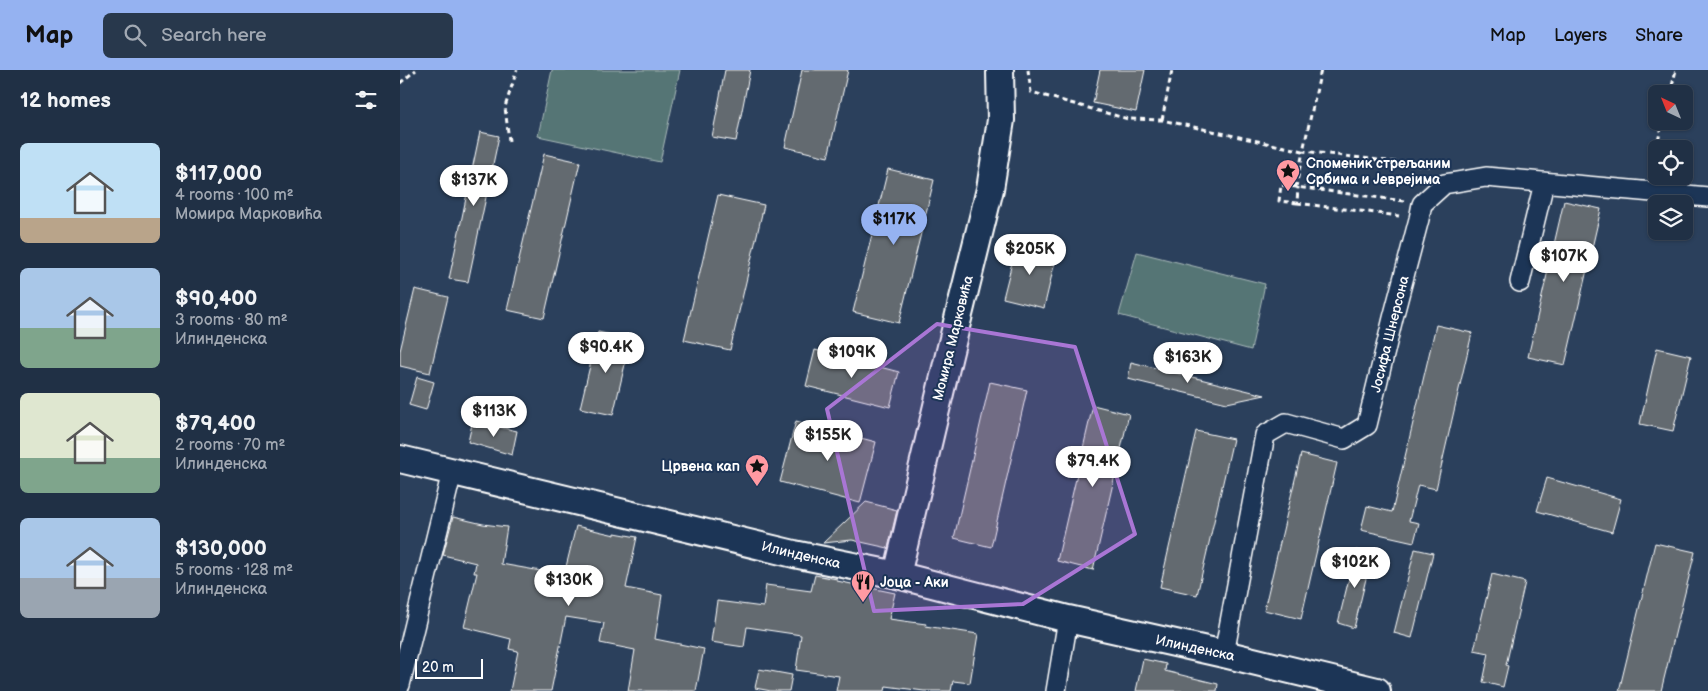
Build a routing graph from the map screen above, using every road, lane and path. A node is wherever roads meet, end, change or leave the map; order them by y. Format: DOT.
graph roads {
  1 [pos="416,70"];
  2 [pos="517,70"];
  3 [pos="1000,70"];
  4 [pos="1028,70"];
  5 [pos="1172,70"];
  6 [pos="1320,70"];
  7 [pos="1676,70"];
  8 [pos="400,83"];
  9 [pos="1672,85"];
  10 [pos="1162,120"];
  11 [pos="509,141"];
  12 [pos="1303,151"];
  13 [pos="1429,166"];
  14 [pos="1544,183"];
  15 [pos="1297,187"];
  16 [pos="1708,197"];
  17 [pos="1296,203"];
  18 [pos="1420,212"];
  19 [pos="1520,282"];
  20 [pos="400,459"];
  21 [pos="452,472"];
  22 [pos="897,575"];
  23 [pos="1068,619"];
  24 [pos="1224,654"];
  25 [pos="400,685"];
  26 [pos="1056,691"];
  27 [pos="1377,691"];
  1 -- 8 [label="path"];
  2 -- 11 [label="path"];
  3 -- 22 [label="street, Момира Марковића"];
  4 -- 10 [label="path"];
  5 -- 10 [label="path"];
  6 -- 12 [label="path"];
  7 -- 9 [label="path"];
  10 -- 12 [label="path"];
  12 -- 13 [label="path"];
  12 -- 15 [label="path"];
  14 -- 16 [label="street"];
  14 -- 18 [label="street"];
  14 -- 19 [label="street"];
  15 -- 17 [label="path"];
  15 -- 17 [label="path"];
  15 -- 18 [label="path"];
  17 -- 18 [label="path"];
  18 -- 24 [label="street, Јосифа Шнерсона"];
  20 -- 21 [label="street, Илинденска"];
  21 -- 22 [label="street, Илинденска"];
  21 -- 25 [label="street"];
  22 -- 23 [label="street, Илинденска"];
  23 -- 24 [label="street, Илинденска"];
  23 -- 26 [label="street"];
  24 -- 27 [label="street, Илинденска"];
}
